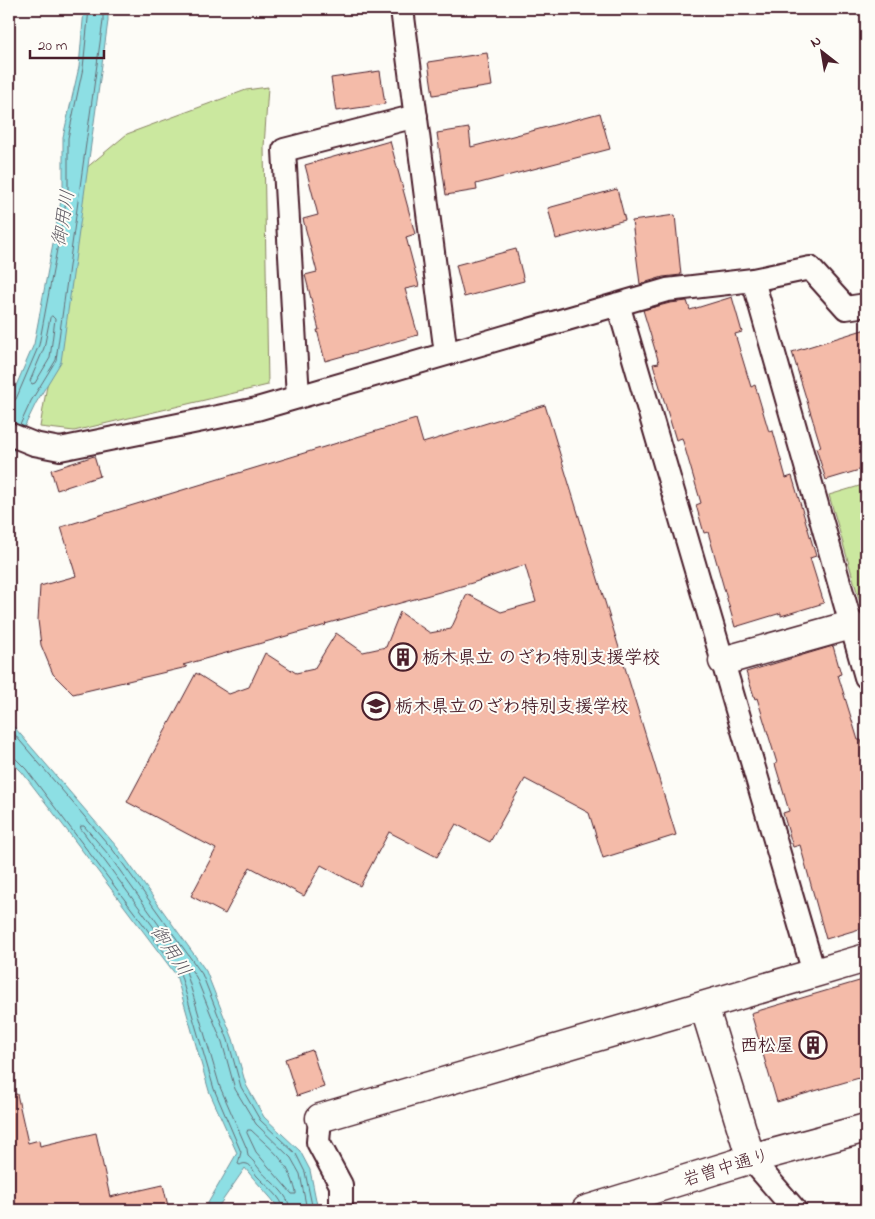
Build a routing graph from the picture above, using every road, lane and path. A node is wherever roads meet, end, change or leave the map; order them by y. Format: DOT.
graph roads {
  1 [pos="402,9"];
  2 [pos="416,116"];
  3 [pos="753,280"];
  4 [pos="618,304"];
  5 [pos="866,305"];
  6 [pos="446,354"];
  7 [pos="298,397"];
  8 [pos="9,434"];
  9 [pos="851,624"];
  10 [pos="723,660"];
  11 [pos="866,677"];
  12 [pos="866,958"];
  13 [pos="814,973"];
  14 [pos="704,1006"];
  15 [pos="320,1118"];
  16 [pos="866,1128"];
  17 [pos="751,1159"];
  18 [pos="641,1202"];
  19 [pos="341,1210"];
  20 [pos="586,1210"];
  21 [pos="795,1210"];
  1 -- 2 [label="street"];
  2 -- 6 [label="street"];
  2 -- 7 [label="street"];
  3 -- 4 [label="street"];
  3 -- 5 [label="street"];
  3 -- 9 [label="street"];
  4 -- 6 [label="street"];
  4 -- 10 [label="street"];
  6 -- 7 [label="street"];
  7 -- 8 [label="street"];
  9 -- 10 [label="street"];
  9 -- 11 [label="street"];
  10 -- 13 [label="street"];
  12 -- 13 [label="street"];
  13 -- 14 [label="street"];
  14 -- 15 [label="street"];
  14 -- 17 [label="street"];
  15 -- 19 [label="street"];
  16 -- 17 [label="street, 岩曽中通り"];
  17 -- 18 [label="street, 岩曽中通り"];
  17 -- 21 [label="street"];
  18 -- 20 [label="street, 岩曽中通り"];
}
